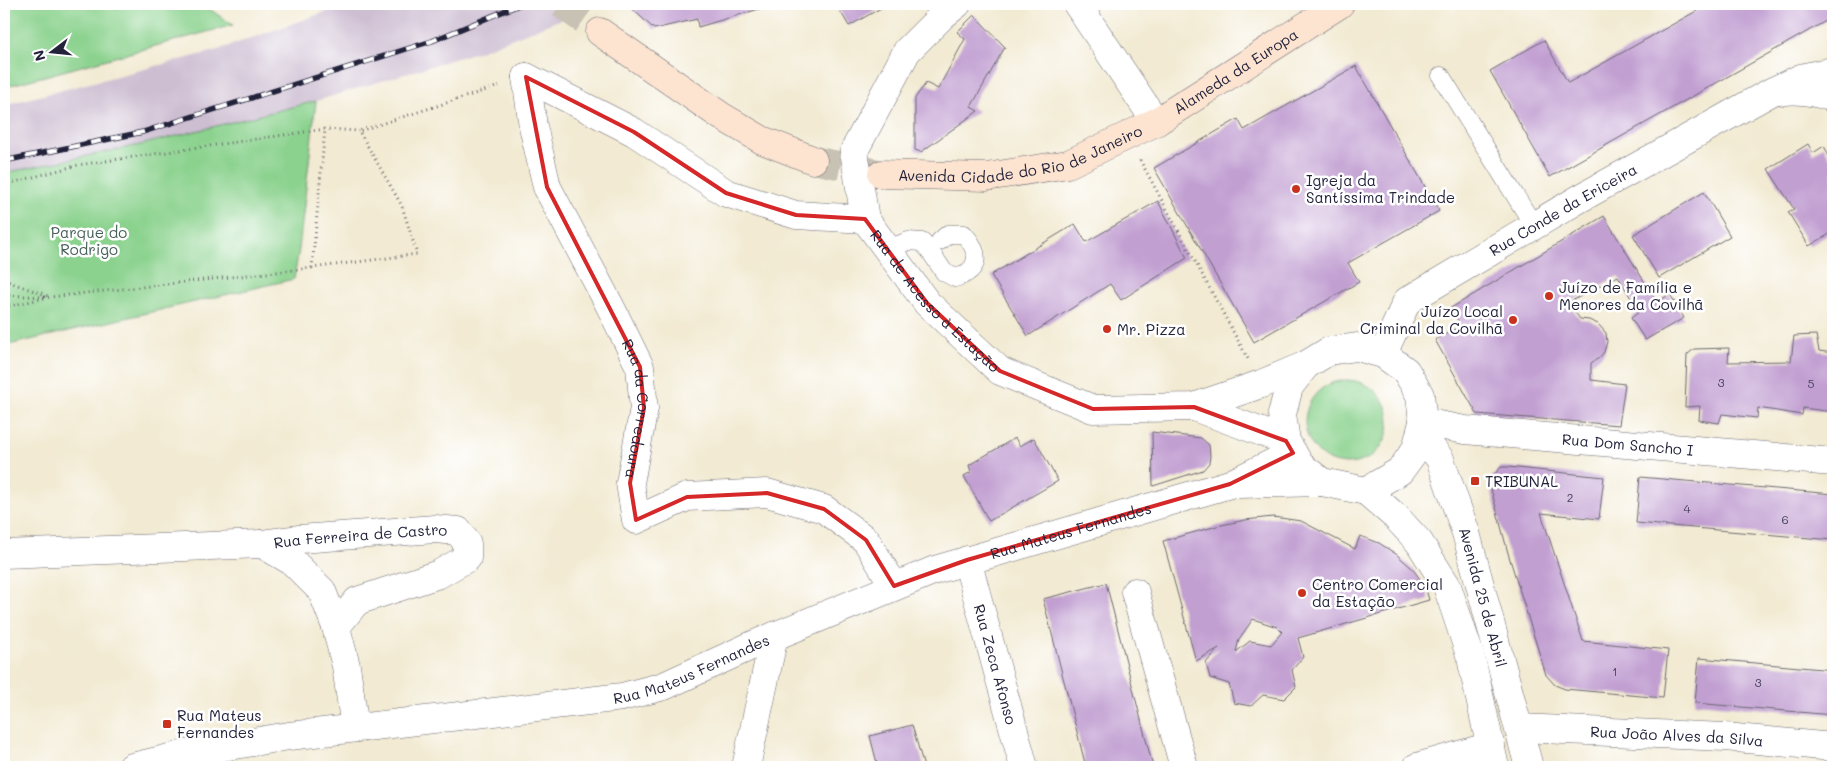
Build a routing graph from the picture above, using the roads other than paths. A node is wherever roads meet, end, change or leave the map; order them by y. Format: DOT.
graph roads {
  1 [pos="957,4"];
  2 [pos="1077,4"];
  3 [pos="1340,4"];
  4 [pos="600,32"];
  5 [pos="1833,71"];
  6 [pos="1441,76"];
  7 [pos="1771,92"];
  8 [pos="1833,98"];
  9 [pos="1156,122"];
  10 [pos="814,160"];
  11 [pos="882,174"];
  12 [pos="865,218"];
  13 [pos="1534,226"];
  14 [pos="940,241"];
  15 [pos="888,249"];
  16 [pos="1384,354"];
  17 [pos="1306,365"];
  18 [pos="1194,408"];
  19 [pos="1422,428"];
  20 [pos="1289,447"];
  21 [pos="1833,462"];
  22 [pos="1322,482"];
  23 [pos="1230,484"];
  24 [pos="1366,491"];
  25 [pos="262,544"];
  26 [pos="4,554"];
  27 [pos="966,560"];
  28 [pos="894,586"];
  29 [pos="1135,592"];
  30 [pos="336,627"];
  31 [pos="774,636"];
  32 [pos="355,728"];
  33 [pos="1518,728"];
  34 [pos="1833,747"];
  35 [pos="1493,756"];
  36 [pos="132,767"];
  37 [pos="746,767"];
  38 [pos="1024,767"];
  39 [pos="1184,767"];
  40 [pos="1417,767"];
  41 [pos="1529,767"];
  1 -- 12 [label="street, Rua de Acesso à Estação"];
  2 -- 9 [label="street"];
  3 -- 9 [label="main road, Alameda da Europa"];
  4 -- 10 [label="main road"];
  5 -- 7 [label="street, Rua Conde da Ericeira"];
  6 -- 13 [label="lane"];
  7 -- 8 [label="street, Rua Conde da Ericeira"];
  7 -- 13 [label="street, Rua Conde da Ericeira"];
  9 -- 11 [label="main road, Avenida Cidade do Rio de Janeiro"];
  12 -- 15 [label="street, Rua de Acesso à Estação"];
  12 -- 28 [label="street, Rua da Corredoura"];
  13 -- 16 [label="street, Rua Conde da Ericeira"];
  14 -- 15 [label="lane"];
  15 -- 18 [label="street, Rua de Acesso à Estação"];
  16 -- 17 [label="street"];
  16 -- 19 [label="street"];
  17 -- 18 [label="street, Rua de Acesso à Estação"];
  17 -- 20 [label="street"];
  18 -- 20 [label="street, Rua de Acesso à Estação"];
  19 -- 21 [label="street, Rua Dom Sancho I"];
  19 -- 24 [label="street"];
  19 -- 33 [label="street, Avenida 25 de Abril"];
  20 -- 22 [label="street"];
  20 -- 23 [label="street, Rua Mateus Fernandes"];
  22 -- 23 [label="street, Rua Mateus Fernandes"];
  22 -- 24 [label="street"];
  23 -- 27 [label="street, Rua Mateus Fernandes"];
  24 -- 35 [label="street, Avenida 25 de Abril"];
  25 -- 26 [label="street, Rua Ferreira de Castro"];
  25 -- 30 [label="street, Rua Ferreira de Castro"];
  25 -- 30 [label="street, Rua Ferreira de Castro"];
  27 -- 28 [label="street, Rua Mateus Fernandes"];
  27 -- 38 [label="street, Rua Zeca Afonso"];
  28 -- 31 [label="street, Rua Mateus Fernandes"];
  29 -- 39 [label="street"];
  30 -- 32 [label="street, Rua Ferreira de Castro"];
  31 -- 32 [label="street, Rua Mateus Fernandes"];
  31 -- 37 [label="street"];
  32 -- 36 [label="street, Rua Mateus Fernandes"];
  33 -- 34 [label="street, Rua João Alves da Silva"];
  33 -- 41 [label="street, Avenida 25 de Abril"];
  35 -- 40 [label="street"];
}
